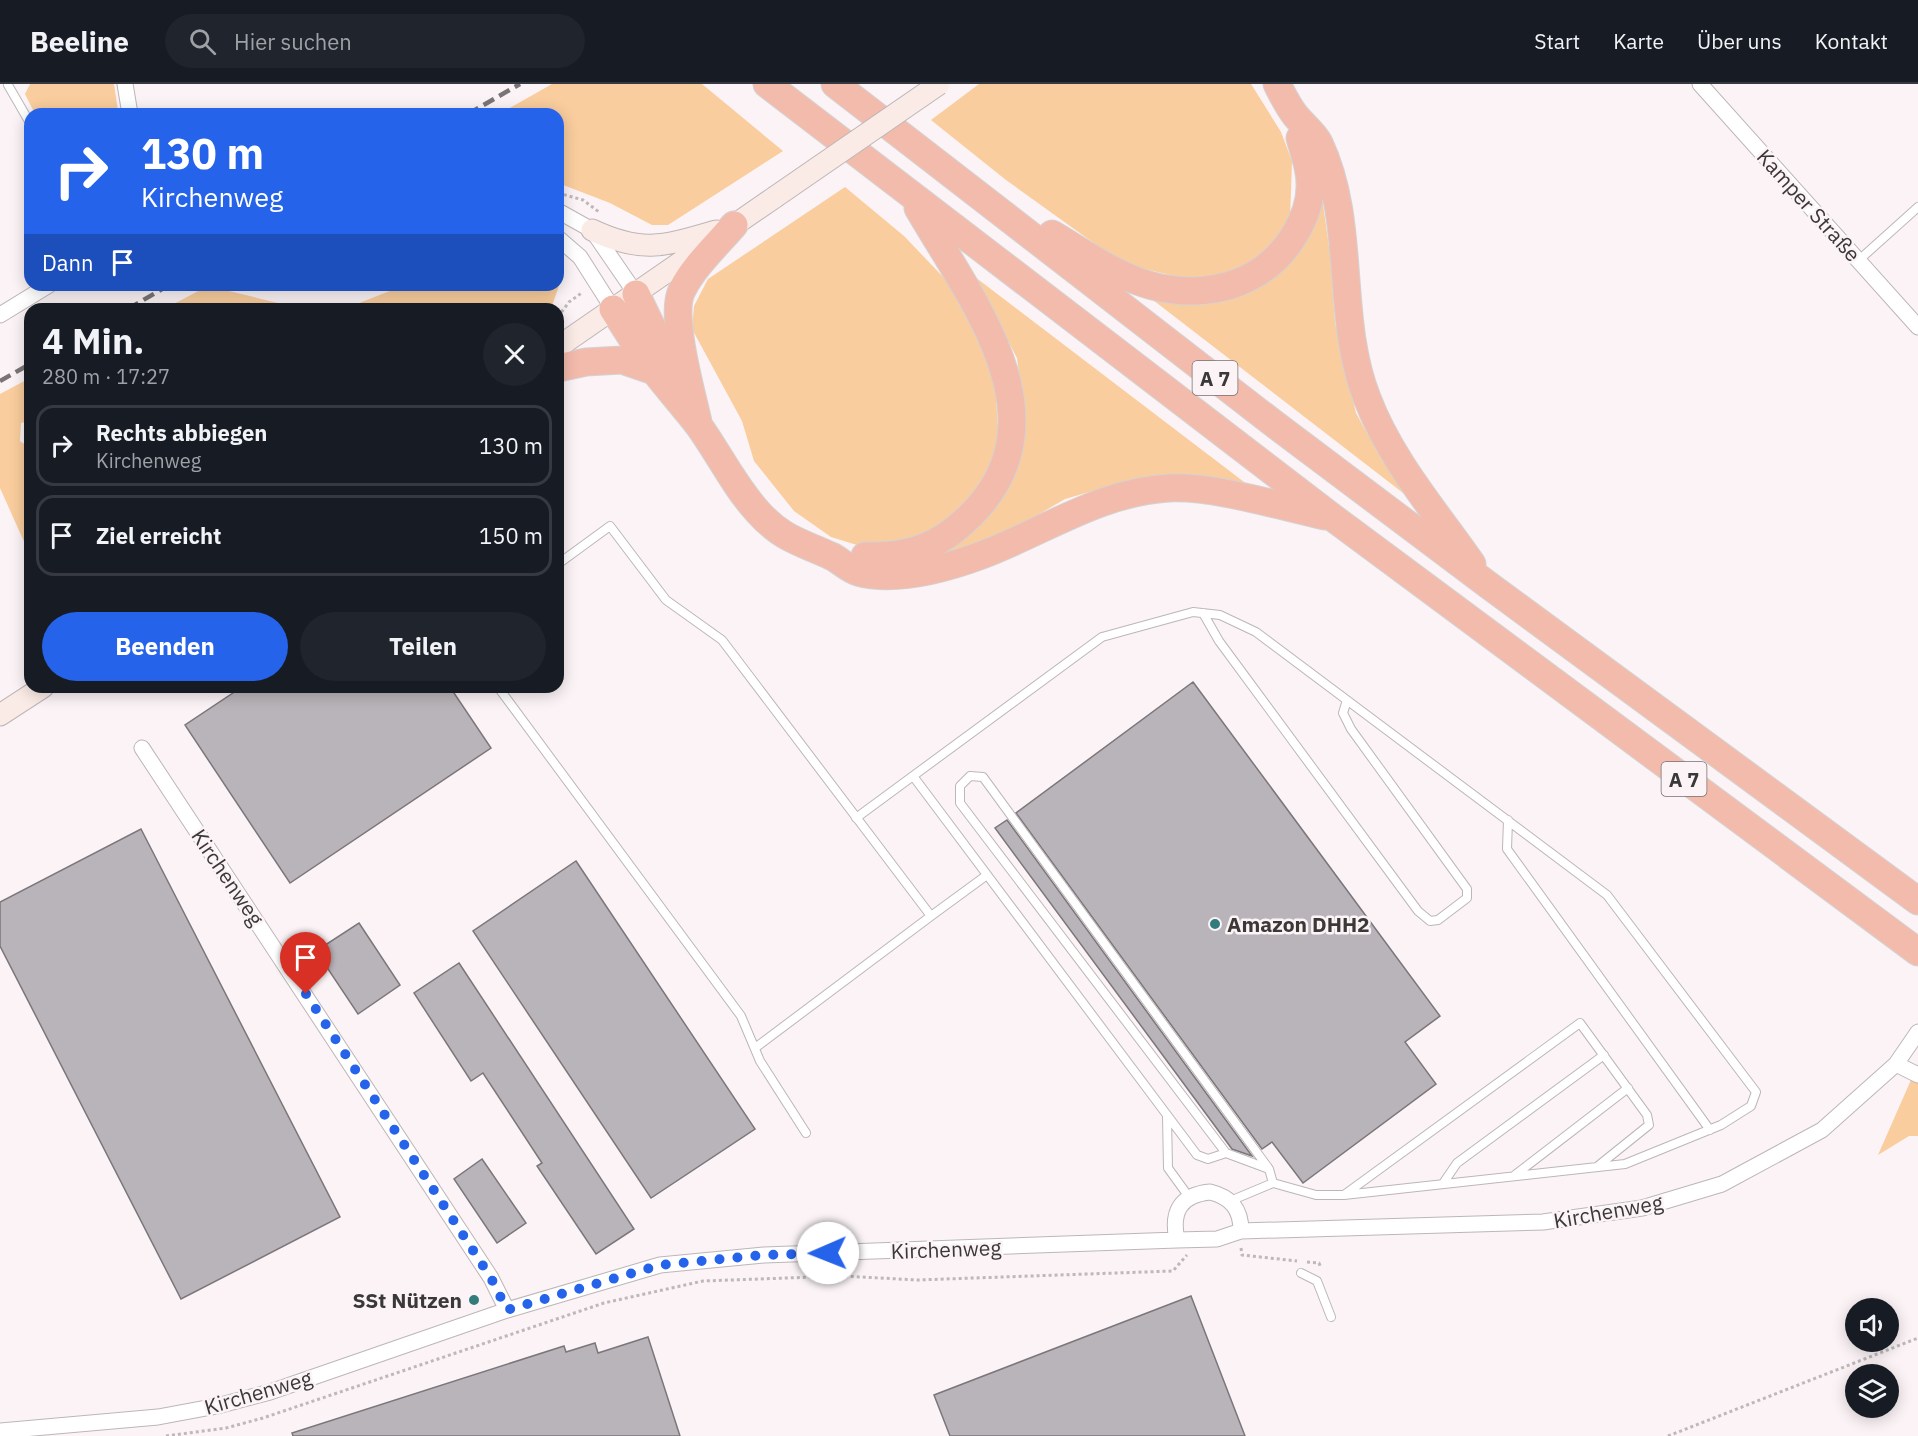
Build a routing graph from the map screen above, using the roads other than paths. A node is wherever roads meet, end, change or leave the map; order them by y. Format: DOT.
graph roads {
  1 [pos="125,84"];
  2 [pos="767,84"];
  3 [pos="835,84"];
  4 [pos="939,84"];
  5 [pos="1276,84"];
  6 [pos="1700,84"];
  7 [pos="8,85"];
  8 [pos="129,108"];
  9 [pos="24,113"];
  10 [pos="1294,114"];
  11 [pos="945,170"];
  12 [pos="912,198"];
  13 [pos="1918,207"];
  14 [pos="564,214"];
  15 [pos="734,225"];
  16 [pos="592,230"];
  17 [pos="564,243"];
  18 [pos="1859,260"];
  19 [pos="39,291"];
  20 [pos="636,294"];
  21 [pos="613,309"];
  22 [pos="0,315"];
  23 [pos="1918,327"];
  24 [pos="564,343"];
  25 [pos="564,367"];
  26 [pos="654,371"];
  27 [pos="699,427"];
  28 [pos="1332,517"];
  29 [pos="831,556"];
  30 [pos="564,560"];
  31 [pos="1487,584"];
  32 [pos="1203,613"];
  33 [pos="34,693"];
  34 [pos="502,693"];
  35 [pos="1347,700"];
  36 [pos="0,715"];
  37 [pos="142,748"];
  38 [pos="913,776"];
  39 [pos="856,818"];
  40 [pos="1508,820"];
  41 [pos="987,874"];
  42 [pos="1918,901"];
  43 [pos="931,916"];
  44 [pos="1918,952"];
  45 [pos="1916,1034"];
  46 [pos="754,1048"];
  47 [pos="1604,1055"];
  48 [pos="1896,1064"];
  49 [pos="1918,1075"];
  50 [pos="1628,1088"];
  51 [pos="1167,1116"];
  52 [pos="1710,1130"];
  53 [pos="806,1133"];
  54 [pos="1226,1153"];
  55 [pos="1597,1167"];
  56 [pos="1269,1169"];
  57 [pos="1515,1175"];
  58 [pos="1273,1182"];
  59 [pos="1444,1182"];
  60 [pos="1344,1195"];
  61 [pos="1189,1197"];
  62 [pos="1230,1201"];
  63 [pos="1240,1231"];
  64 [pos="1177,1240"];
  65 [pos="1301,1273"];
  66 [pos="507,1310"];
  67 [pos="1331,1317"];
  68 [pos="0,1431"];
  1 -- 8 [label="street"];
  2 -- 12 [label="highway, A 7"];
  3 -- 11 [label="highway, A 7"];
  4 -- 15 [label="main road, bridge"];
  5 -- 10 [label="highway"];
  6 -- 18 [label="street, Kamper Straße"];
  7 -- 9 [label="lane"];
  10 -- 11 [label="highway"];
  10 -- 31 [label="highway"];
  11 -- 31 [label="highway, A 7"];
  12 -- 28 [label="highway, A 7"];
  12 -- 29 [label="highway"];
  13 -- 18 [label="lane"];
  14 -- 16 [label="street"];
  15 -- 16 [label="main road"];
  15 -- 20 [label="main road"];
  15 -- 27 [label="highway"];
  16 -- 20 [label="street"];
  17 -- 21 [label="street"];
  18 -- 23 [label="street, Kamper Straße"];
  19 -- 22 [label="street"];
  20 -- 21 [label="main road"];
  20 -- 27 [label="highway"];
  21 -- 24 [label="main road"];
  21 -- 26 [label="highway"];
  25 -- 26 [label="highway"];
  26 -- 27 [label="highway"];
  27 -- 29 [label="highway"];
  28 -- 29 [label="highway"];
  28 -- 44 [label="highway, A 7"];
  30 -- 39 [label="lane"];
  31 -- 42 [label="highway, A 7"];
  32 -- 35 [label="lane"];
  32 -- 35 [label="lane"];
  32 -- 38 [label="lane"];
  33 -- 36 [label="main road"];
  34 -- 46 [label="lane"];
  35 -- 40 [label="lane"];
  37 -- 66 [label="street, Kirchenweg"];
  38 -- 39 [label="lane"];
  38 -- 41 [label="lane"];
  39 -- 43 [label="lane"];
  40 -- 52 [label="lane"];
  40 -- 52 [label="lane"];
  41 -- 43 [label="lane"];
  41 -- 51 [label="lane"];
  43 -- 46 [label="lane"];
  45 -- 48 [label="street, Kirchenweg"];
  46 -- 53 [label="lane"];
  47 -- 50 [label="lane"];
  47 -- 59 [label="lane"];
  47 -- 60 [label="lane"];
  48 -- 49 [label="street"];
  48 -- 63 [label="street, Kirchenweg"];
  50 -- 55 [label="lane"];
  50 -- 57 [label="lane"];
  51 -- 54 [label="lane"];
  51 -- 61 [label="lane"];
  52 -- 55 [label="lane"];
  54 -- 56 [label="lane"];
  54 -- 56 [label="lane"];
  55 -- 57 [label="lane"];
  56 -- 58 [label="lane"];
  57 -- 59 [label="lane"];
  58 -- 60 [label="lane"];
  58 -- 62 [label="lane"];
  59 -- 60 [label="lane"];
  61 -- 62 [label="street"];
  61 -- 64 [label="street"];
  62 -- 63 [label="street"];
  63 -- 64 [label="street, Kirchenweg"];
  64 -- 66 [label="street, Kirchenweg"];
  65 -- 67 [label="lane"];
  66 -- 68 [label="street, Kirchenweg"];
}
